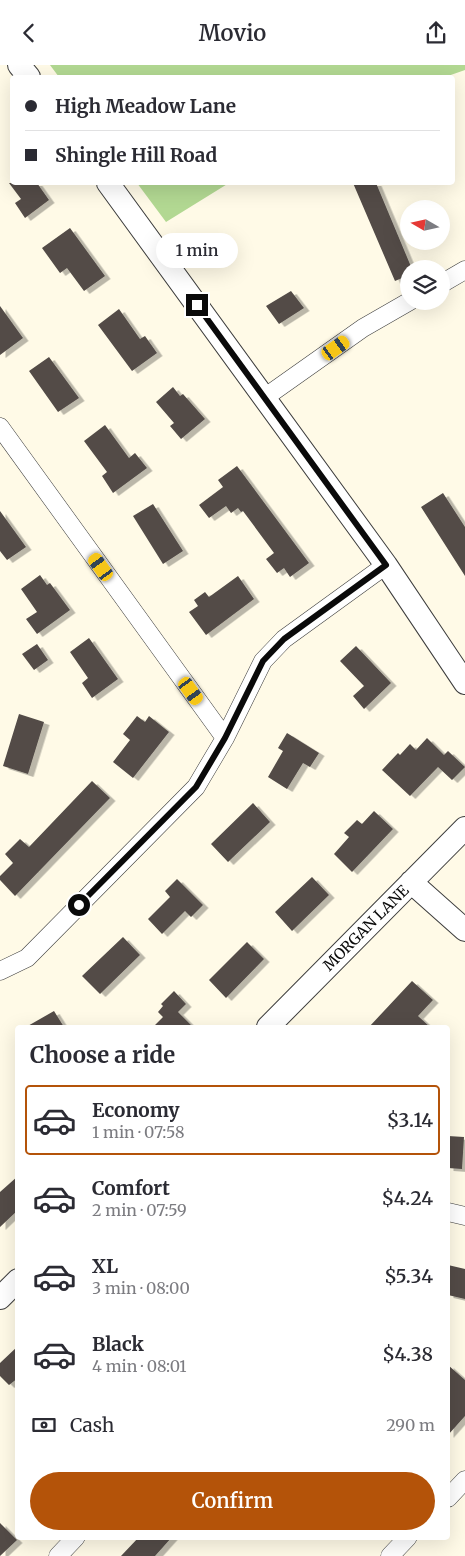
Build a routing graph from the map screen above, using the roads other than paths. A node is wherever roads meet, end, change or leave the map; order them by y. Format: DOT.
graph roads {
  1 [pos="19,65"];
  2 [pos="27,75"];
  3 [pos="109,185"];
  4 [pos="465,270"];
  5 [pos="450,278"];
  6 [pos="400,307"];
  7 [pos="264,398"];
  8 [pos="0,427"];
  9 [pos="386,565"];
  10 [pos="465,683"];
  11 [pos="225,738"];
  12 [pos="465,828"];
  13 [pos="411,882"];
  14 [pos="465,930"];
  15 [pos="0,971"];
  16 [pos="270,1025"];
  17 [pos="450,1212"];
  18 [pos="465,1216"];
  19 [pos="15,1283"];
  20 [pos="0,1298"];
  21 [pos="465,1480"];
  22 [pos="450,1495"];
  23 [pos="73,1540"];
  24 [pos="405,1540"];
  25 [pos="58,1556"];
  26 [pos="390,1556"];
  1 -- 2 [label="street"];
  3 -- 7 [label="street"];
  4 -- 5 [label="street"];
  6 -- 7 [label="street"];
  7 -- 9 [label="street"];
  8 -- 11 [label="street"];
  9 -- 10 [label="street"];
  9 -- 11 [label="street"];
  11 -- 15 [label="street"];
  12 -- 13 [label="street, MORGAN LANE"];
  13 -- 14 [label="street"];
  13 -- 16 [label="street, MORGAN LANE"];
  17 -- 18 [label="street"];
  19 -- 20 [label="street"];
  21 -- 22 [label="street"];
  23 -- 25 [label="street"];
  24 -- 26 [label="street"];
}
